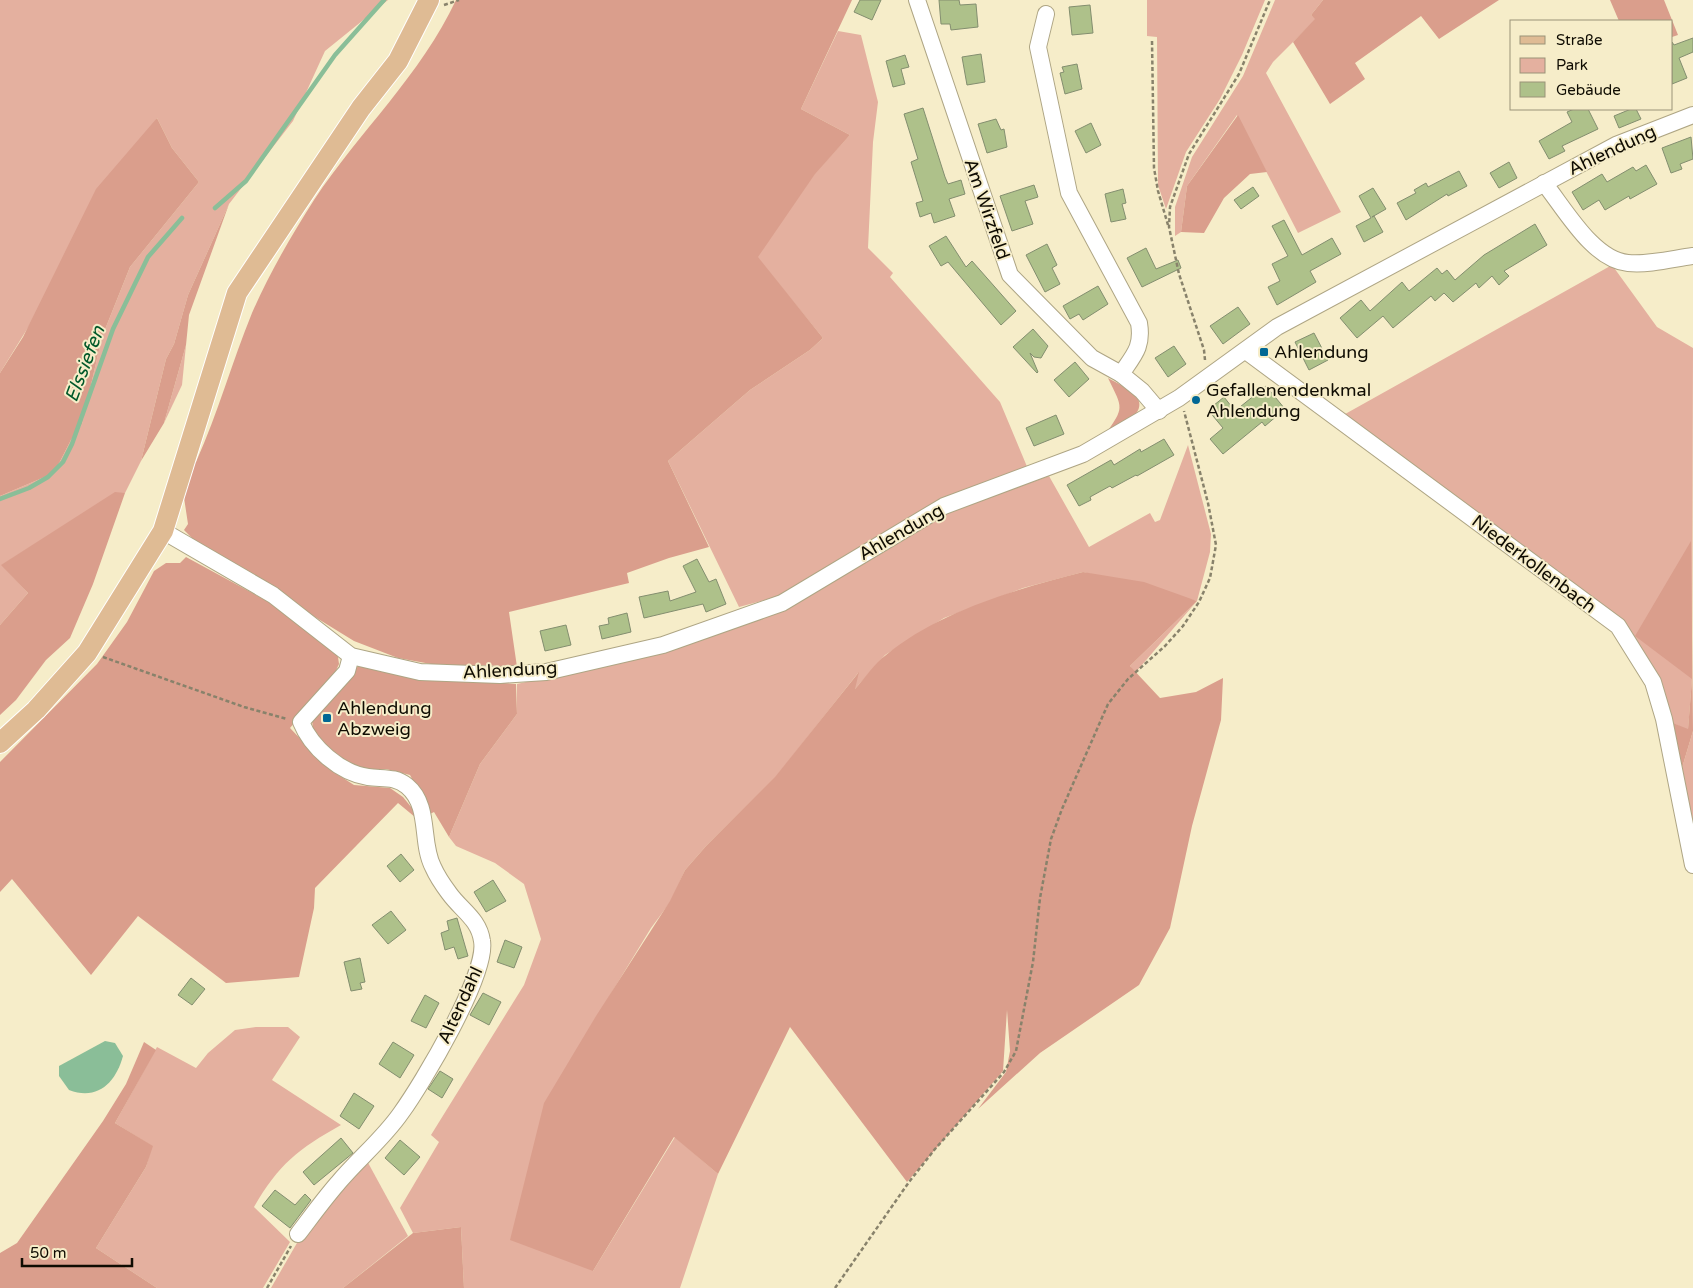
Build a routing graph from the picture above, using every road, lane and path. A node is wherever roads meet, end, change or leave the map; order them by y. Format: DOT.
graph roads {
  1 [pos="429,0"];
  2 [pos="917,0"];
  3 [pos="1270,0"];
  4 [pos="1046,14"];
  5 [pos="1152,41"];
  6 [pos="1693,115"];
  7 [pos="1544,183"];
  8 [pos="1169,227"];
  9 [pos="1693,256"];
  10 [pos="1246,351"];
  11 [pos="1121,374"];
  12 [pos="1208,376"];
  13 [pos="1179,398"];
  14 [pos="1159,411"];
  15 [pos="163,531"];
  16 [pos="87,653"];
  17 [pos="351,656"];
  18 [pos="301,722"];
  19 [pos="0,743"];
  20 [pos="1693,865"];
  21 [pos="298,1234"];
  22 [pos="267,1288"];
  23 [pos="835,1288"];
  1 -- 15 [label="main road"];
  2 -- 11 [label="street, Am Wirzfeld"];
  3 -- 8 [label="path"];
  4 -- 11 [label="street"];
  5 -- 8 [label="path"];
  6 -- 7 [label="street, Ahlendung"];
  7 -- 9 [label="street"];
  7 -- 10 [label="street, Ahlendung"];
  8 -- 12 [label="path"];
  10 -- 12 [label="street, Ahlendung"];
  10 -- 20 [label="street, Niederkollenbach"];
  11 -- 14 [label="street, Am Wirzfeld"];
  12 -- 13 [label="street, Ahlendung"];
  13 -- 14 [label="street, Ahlendung"];
  13 -- 23 [label="path"];
  14 -- 17 [label="street, Ahlendung"];
  15 -- 16 [label="main road"];
  15 -- 17 [label="street, Ahlendung"];
  16 -- 18 [label="path"];
  16 -- 19 [label="main road"];
  17 -- 18 [label="street"];
  18 -- 21 [label="street, Altendahl"];
  21 -- 22 [label="path"];
}
